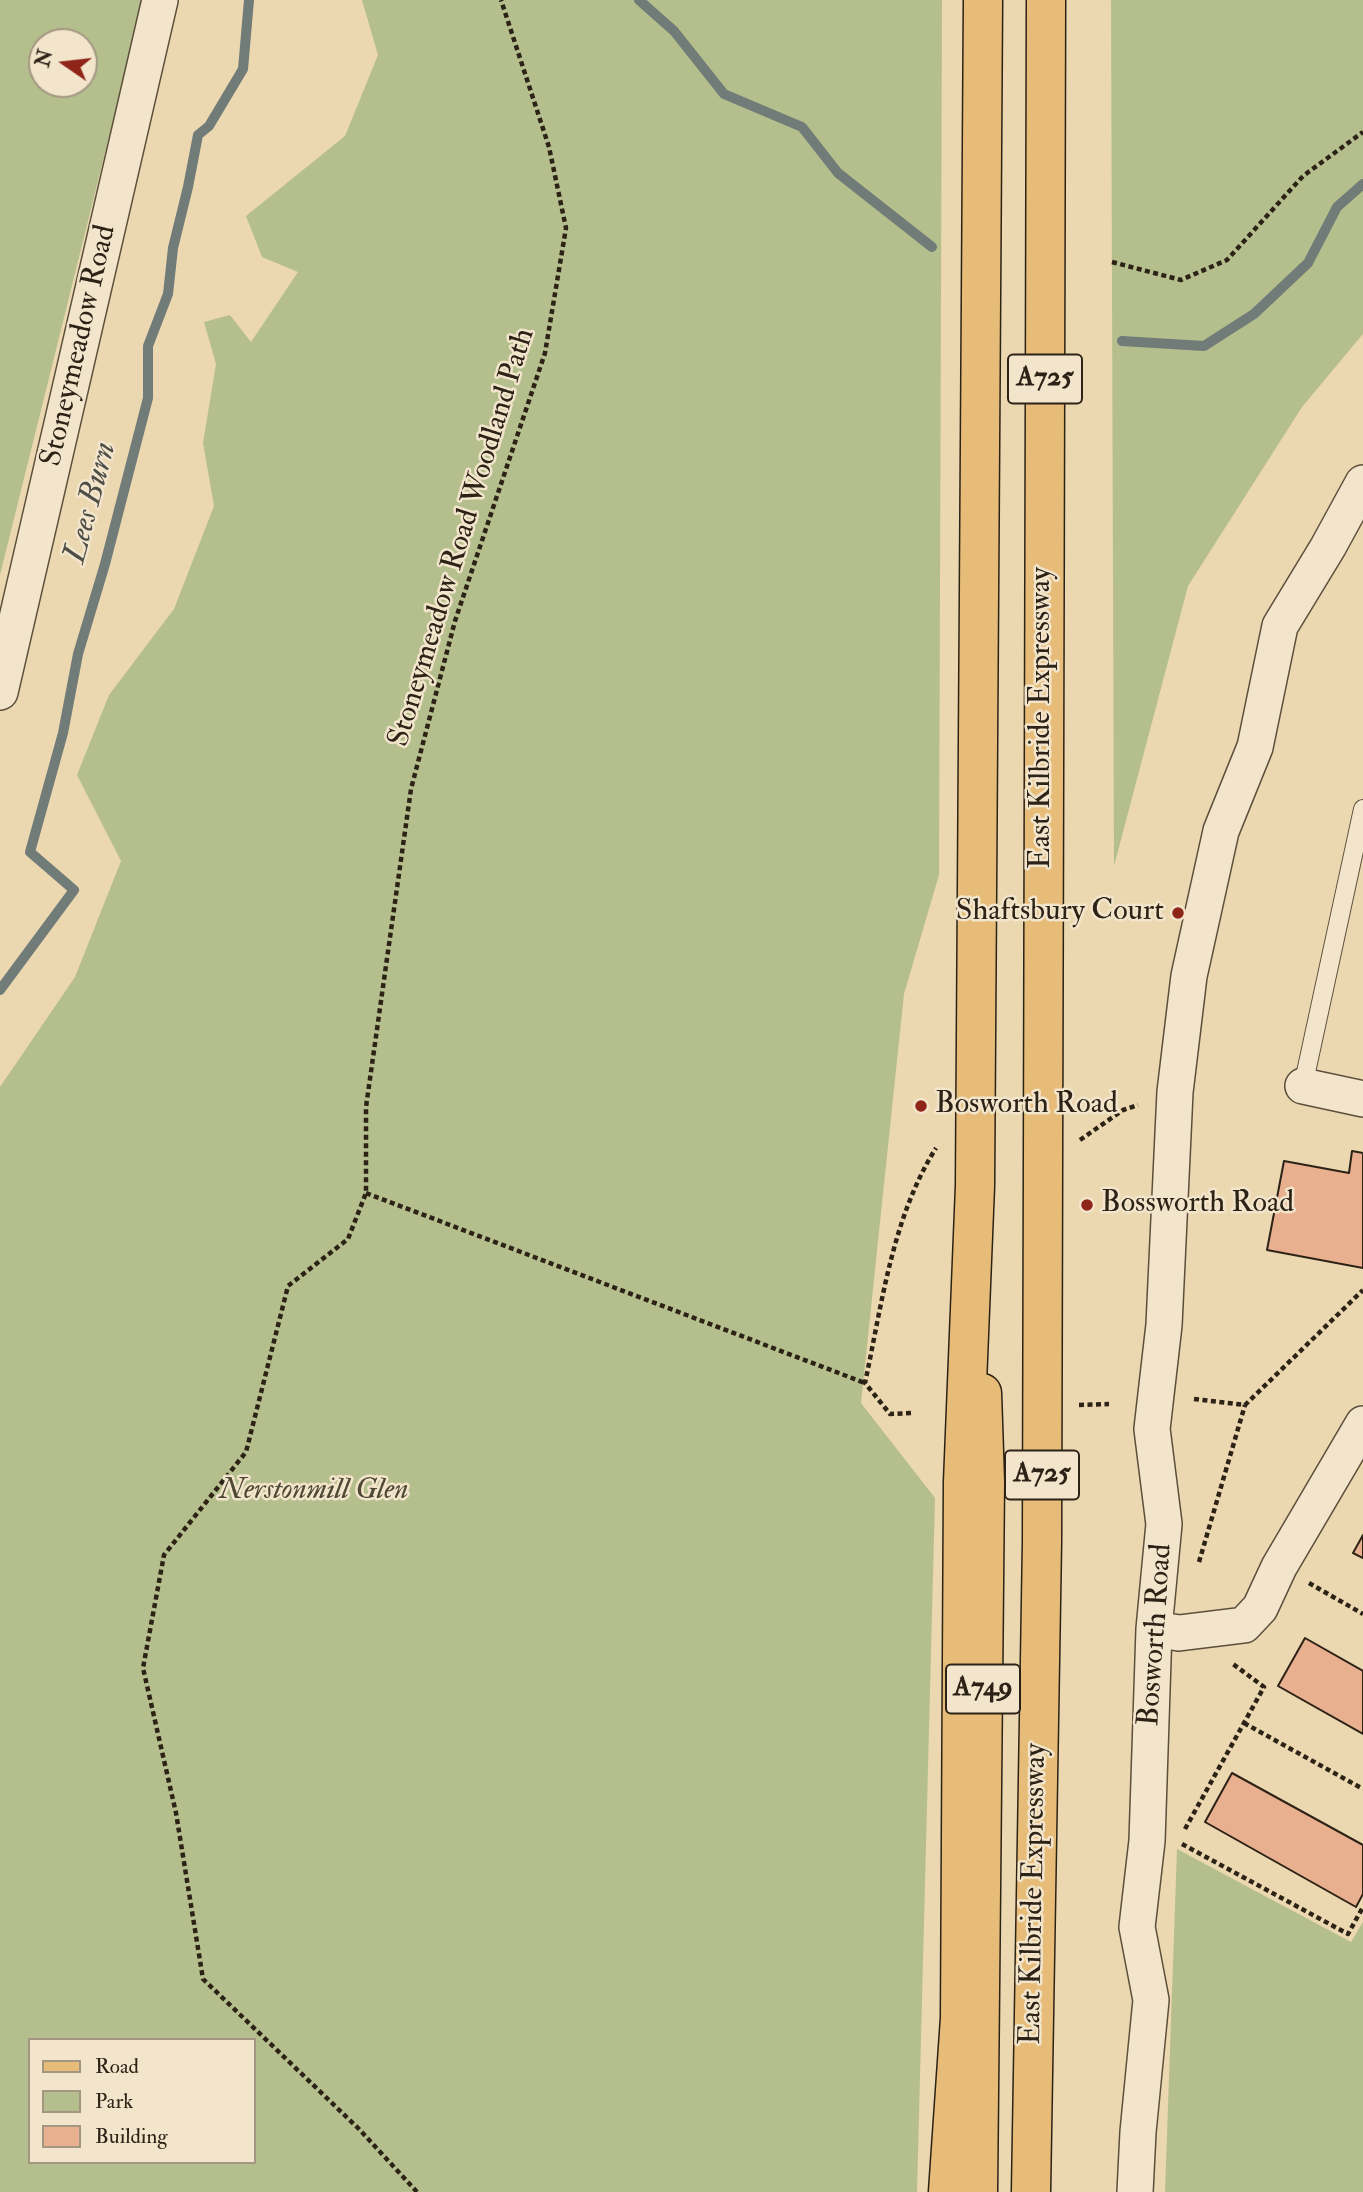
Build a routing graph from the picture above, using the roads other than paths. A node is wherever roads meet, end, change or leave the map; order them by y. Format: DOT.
graph roads {
  1 [pos="160,0"];
  2 [pos="983,0"];
  3 [pos="1046,0"];
  4 [pos="1363,483"];
  5 [pos="0,692"];
  6 [pos="1363,809"];
  7 [pos="1303,1086"];
  8 [pos="1363,1099"];
  9 [pos="975,1186"];
  10 [pos="1363,1424"];
  11 [pos="1154,1629"];
  12 [pos="948,2192"];
  13 [pos="978,2192"];
  14 [pos="1031,2192"];
  15 [pos="1135,2192"];
  1 -- 5 [label="street, Stoneymeadow Road"];
  2 -- 9 [label="main road, East Kilbride Expressway / A725"];
  3 -- 14 [label="main road, East Kilbride Expressway / A725"];
  4 -- 11 [label="street, Bosworth Road"];
  6 -- 7 [label="lane"];
  7 -- 8 [label="street"];
  9 -- 12 [label="main road, East Kilbride Expressway / A725"];
  9 -- 13 [label="main road, East Kilbride Expressway / A749"];
  10 -- 11 [label="street"];
  11 -- 15 [label="street, Bosworth Road"];
}
